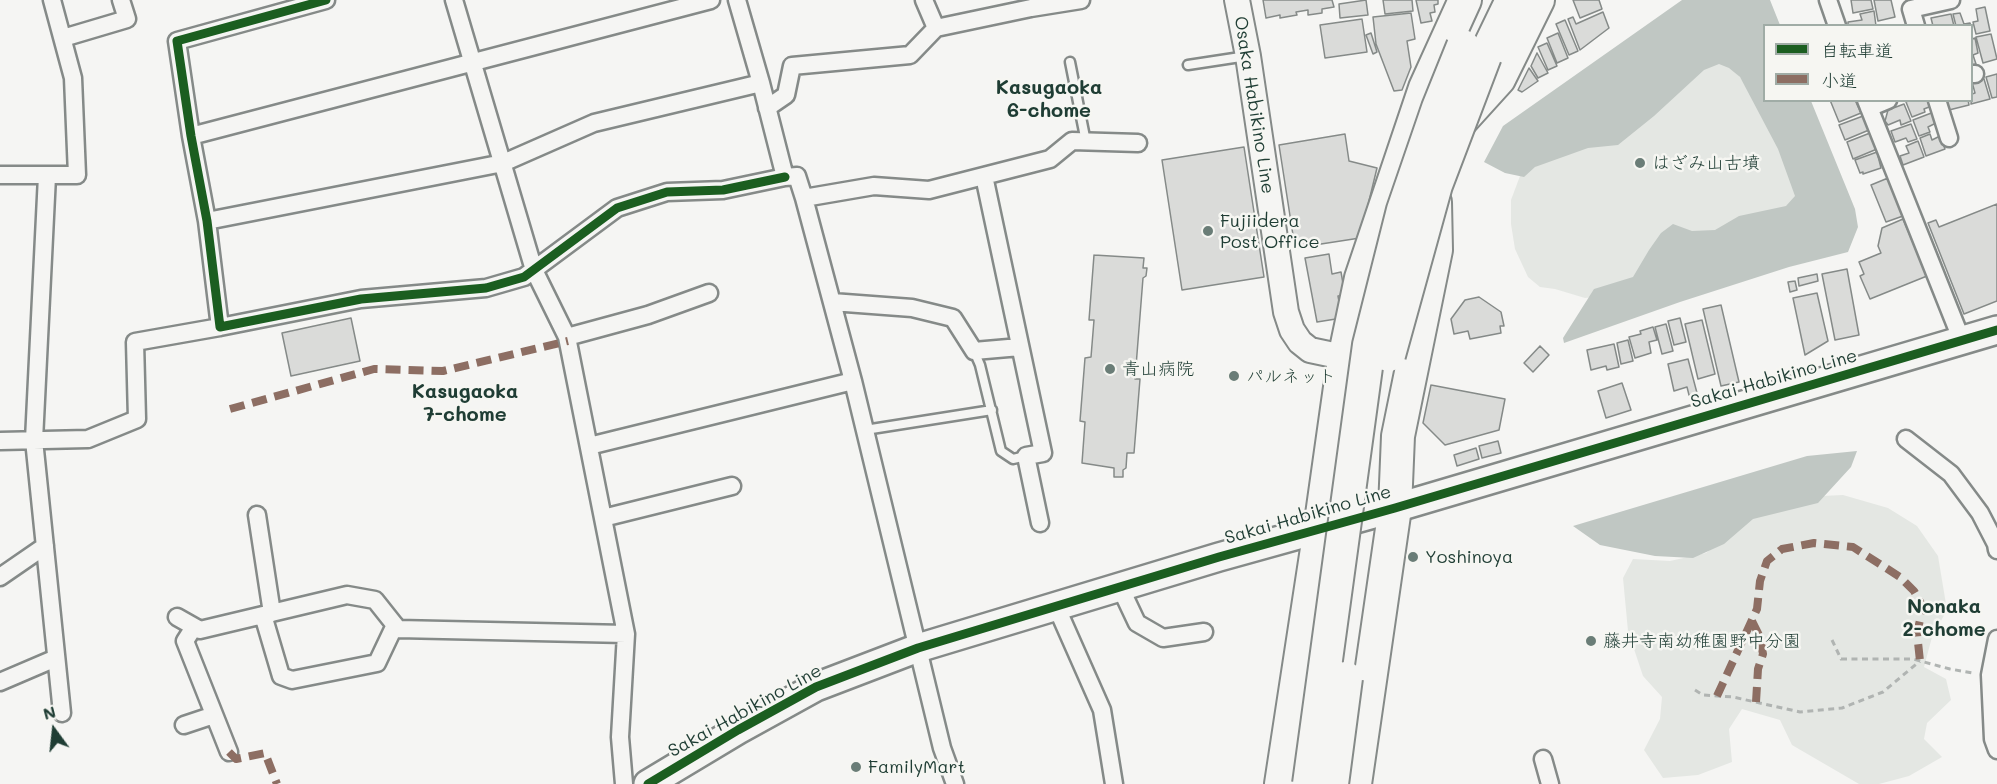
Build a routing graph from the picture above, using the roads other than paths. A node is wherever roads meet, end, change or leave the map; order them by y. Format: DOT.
graph roads {
  1 [pos="52,0"];
  2 [pos="121,0"];
  3 [pos="326,0"];
  4 [pos="454,0"];
  5 [pos="711,0"];
  6 [pos="737,0"];
  7 [pos="924,0"];
  8 [pos="1081,0"];
  9 [pos="1237,0"];
  10 [pos="1465,0"];
  11 [pos="1485,0"];
  12 [pos="1512,0"];
  13 [pos="1538,0"];
  14 [pos="1828,0"];
  15 [pos="1951,0"];
  16 [pos="1030,4"];
  17 [pos="1836,24"];
  18 [pos="1915,24"];
  19 [pos="936,28"];
  20 [pos="63,38"];
  21 [pos="1474,51"];
  22 [pos="1248,56"];
  23 [pos="1070,62"];
  24 [pos="472,63"];
  25 [pos="1188,65"];
  26 [pos="761,83"];
  27 [pos="1939,102"];
  28 [pos="1868,104"];
  29 [pos="767,108"];
  30 [pos="191,136"];
  31 [pos="1948,138"];
  32 [pos="1086,142"];
  33 [pos="1138,143"];
  34 [pos="503,163"];
  35 [pos="0,175"];
  36 [pos="46,176"];
  37 [pos="984,176"];
  38 [pos="785,177"];
  39 [pos="804,198"];
  40 [pos="207,221"];
  41 [pos="534,270"];
  42 [pos="709,293"];
  43 [pos="832,302"];
  44 [pos="220,327"];
  45 [pos="1997,330"];
  46 [pos="567,337"];
  47 [pos="1962,341"];
  48 [pos="1020,347"];
  49 [pos="974,351"];
  50 [pos="1344,359"];
  51 [pos="1411,369"];
  52 [pos="853,381"];
  53 [pos="992,410"];
  54 [pos="865,430"];
  55 [pos="1906,439"];
  56 [pos="34,440"];
  57 [pos="0,441"];
  58 [pos="589,446"];
  59 [pos="1026,456"];
  60 [pos="732,486"];
  61 [pos="1395,508"];
  62 [pos="257,515"];
  63 [pos="603,518"];
  64 [pos="1040,523"];
  65 [pos="1320,528"];
  66 [pos="45,546"];
  67 [pos="1997,550"];
  68 [pos="0,577"];
  69 [pos="1120,588"];
  70 [pos="1056,606"];
  71 [pos="268,614"];
  72 [pos="177,618"];
  73 [pos="395,625"];
  74 [pos="194,627"];
  75 [pos="1204,632"];
  76 [pos="626,633"];
  77 [pos="1997,639"];
  78 [pos="918,648"];
  79 [pos="56,658"];
  80 [pos="1993,675"];
  81 [pos="0,682"];
  82 [pos="62,713"];
  83 [pos="214,715"];
  84 [pos="184,725"];
  85 [pos="1997,750"];
  86 [pos="229,752"];
  87 [pos="1543,759"];
  88 [pos="624,784"];
  89 [pos="648,784"];
  90 [pos="955,784"];
  91 [pos="1114,784"];
  92 [pos="1281,784"];
  93 [pos="1309,784"];
  94 [pos="1332,784"];
  95 [pos="1355,784"];
  96 [pos="1550,784"];
  1 -- 20 [label="street"];
  2 -- 20 [label="street"];
  3 -- 30 [label="street"];
  4 -- 24 [label="street"];
  5 -- 24 [label="street"];
  6 -- 26 [label="street"];
  7 -- 19 [label="street"];
  8 -- 16 [label="street"];
  9 -- 22 [label="main road, Osaka Habikino Line"];
  10 -- 50 [label="highway"];
  11 -- 21 [label="highway"];
  12 -- 21 [label="highway"];
  13 -- 51 [label="highway"];
  14 -- 17 [label="street"];
  15 -- 18 [label="street"];
  16 -- 19 [label="street"];
  19 -- 29 [label="street"];
  20 -- 36 [label="street"];
  21 -- 93 [label="highway, bridge"];
  21 -- 94 [label="highway, bridge"];
  22 -- 25 [label="lane"];
  22 -- 50 [label="main road, Osaka Habikino Line"];
  23 -- 32 [label="lane"];
  24 -- 30 [label="street"];
  24 -- 34 [label="street"];
  26 -- 29 [label="street"];
  26 -- 34 [label="street"];
  27 -- 31 [label="street"];
  28 -- 47 [label="street"];
  29 -- 38 [label="street"];
  30 -- 40 [label="street"];
  32 -- 33 [label="street"];
  32 -- 37 [label="street"];
  34 -- 40 [label="street"];
  34 -- 41 [label="street"];
  35 -- 36 [label="street"];
  36 -- 56 [label="street"];
  37 -- 39 [label="street"];
  37 -- 48 [label="street"];
  38 -- 39 [label="street"];
  38 -- 41 [label="street"];
  39 -- 43 [label="street"];
  40 -- 44 [label="street"];
  41 -- 44 [label="street"];
  41 -- 46 [label="street"];
  42 -- 46 [label="street"];
  43 -- 49 [label="street"];
  43 -- 52 [label="street"];
  44 -- 56 [label="street"];
  45 -- 47 [label="main road, Sakai Habikino Line"];
  46 -- 58 [label="street"];
  47 -- 61 [label="main road, Sakai Habikino Line"];
  48 -- 49 [label="street"];
  48 -- 59 [label="street"];
  49 -- 53 [label="lane"];
  50 -- 51 [label="main road, Osaka Habikino Line"];
  50 -- 65 [label="highway"];
  51 -- 61 [label="highway"];
  52 -- 54 [label="street"];
  52 -- 58 [label="street"];
  53 -- 54 [label="lane"];
  53 -- 59 [label="lane"];
  54 -- 78 [label="street"];
  55 -- 67 [label="street"];
  56 -- 57 [label="street"];
  56 -- 66 [label="street"];
  58 -- 63 [label="street"];
  59 -- 64 [label="street"];
  60 -- 63 [label="street"];
  61 -- 65 [label="main road, Sakai Habikino Line"];
  61 -- 95 [label="highway"];
  62 -- 71 [label="street"];
  63 -- 76 [label="street"];
  65 -- 69 [label="main road, Sakai Habikino Line"];
  65 -- 92 [label="highway"];
  66 -- 68 [label="street"];
  66 -- 79 [label="street"];
  69 -- 70 [label="main road, Sakai Habikino Line"];
  69 -- 75 [label="street"];
  70 -- 78 [label="main road, Sakai Habikino Line"];
  70 -- 91 [label="street"];
  71 -- 73 [label="street"];
  71 -- 73 [label="street"];
  71 -- 74 [label="street"];
  72 -- 74 [label="street"];
  73 -- 76 [label="street"];
  74 -- 83 [label="street"];
  76 -- 88 [label="street"];
  77 -- 80 [label="street"];
  78 -- 89 [label="main road, Sakai Habikino Line"];
  78 -- 90 [label="street"];
  79 -- 81 [label="street"];
  79 -- 82 [label="street"];
  80 -- 85 [label="street"];
  83 -- 84 [label="street"];
  83 -- 86 [label="street"];
  87 -- 96 [label="street"];
}
